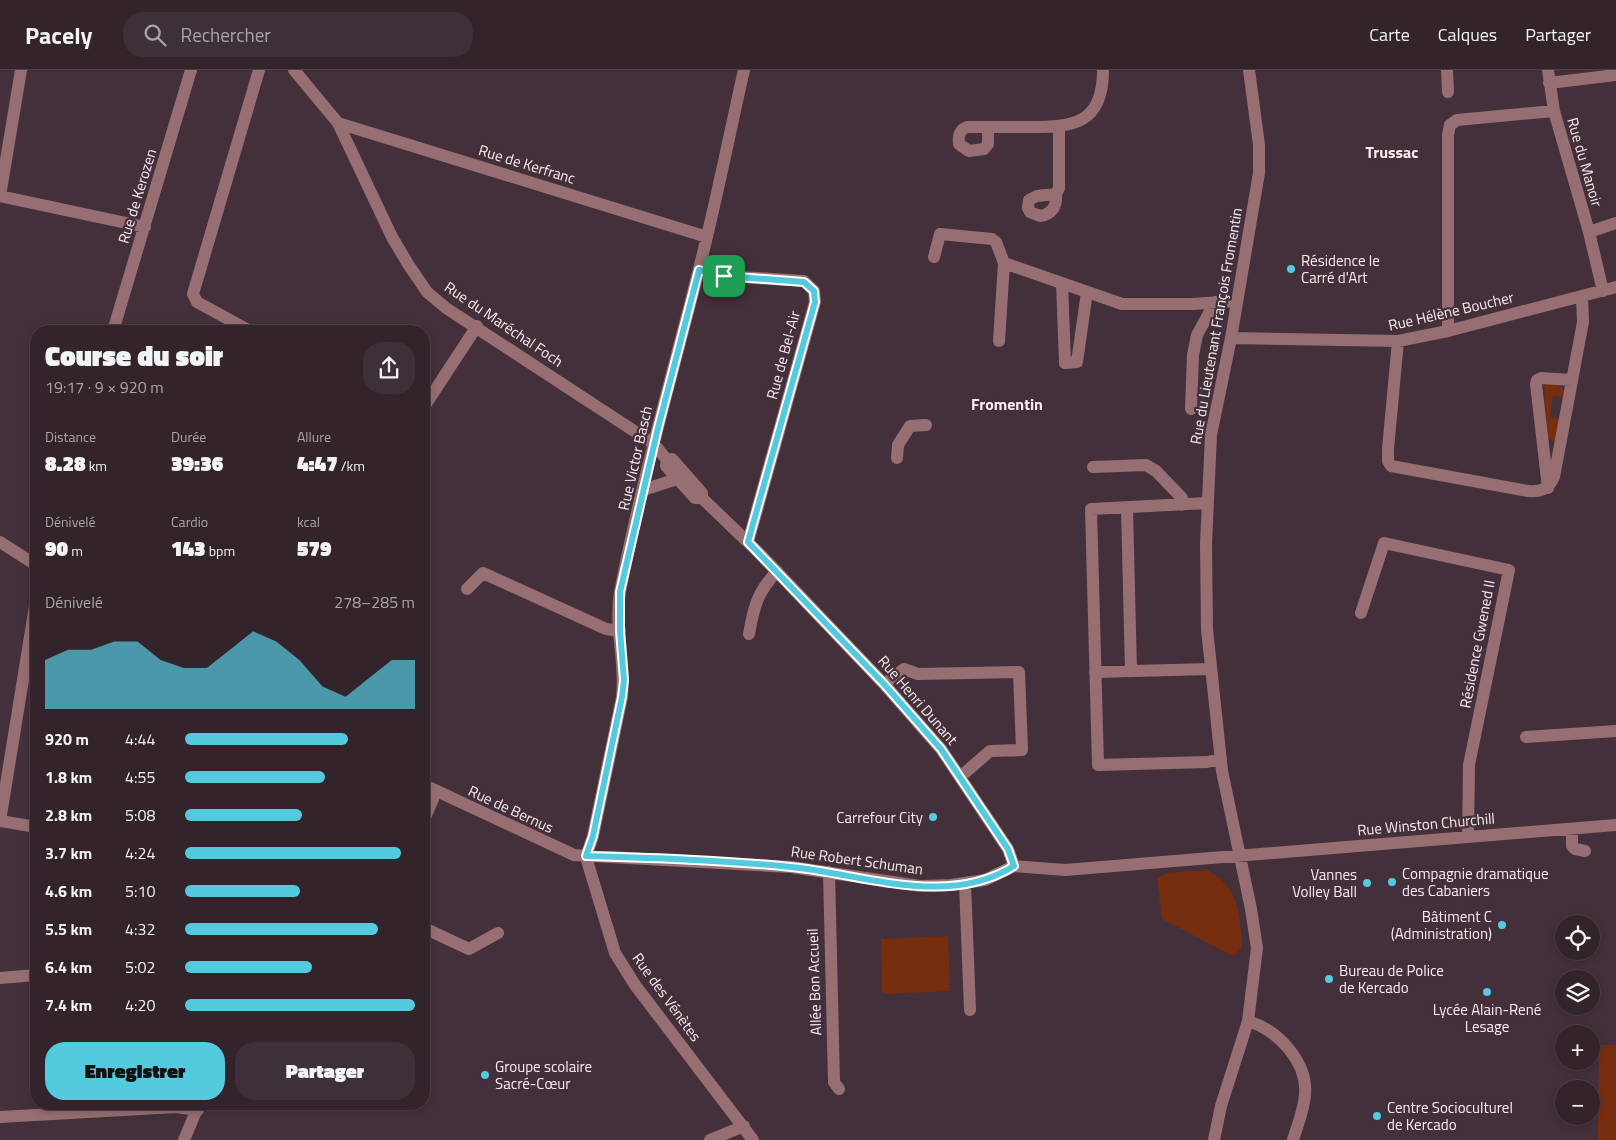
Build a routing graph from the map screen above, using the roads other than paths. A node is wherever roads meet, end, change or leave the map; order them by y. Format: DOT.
graph roads {
  1 [pos="21,70"];
  2 [pos="192,70"];
  3 [pos="259,70"];
  4 [pos="294,70"];
  5 [pos="744,70"];
  6 [pos="1102,70"];
  7 [pos="1249,70"];
  8 [pos="1447,70"];
  9 [pos="1616,74"];
  10 [pos="1548,76"];
  11 [pos="1448,92"];
  12 [pos="1554,111"];
  13 [pos="338,123"];
  14 [pos="1059,127"];
  15 [pos="988,128"];
  16 [pos="1056,194"];
  17 [pos="0,196"];
  18 [pos="1616,223"];
  19 [pos="145,227"];
  20 [pos="1589,232"];
  21 [pos="707,237"];
  22 [pos="934,257"];
  23 [pos="1004,262"];
  24 [pos="699,270"];
  25 [pos="1062,283"];
  26 [pos="1616,287"];
  27 [pos="1603,291"];
  28 [pos="1087,292"];
  29 [pos="1582,296"];
  30 [pos="1237,301"];
  31 [pos="1215,302"];
  32 [pos="115,325"];
  33 [pos="239,325"];
  34 [pos="476,326"];
  35 [pos="1448,331"];
  36 [pos="1231,338"];
  37 [pos="999,342"];
  38 [pos="1398,342"];
  39 [pos="1572,380"];
  40 [pos="430,398"];
  41 [pos="1191,409"];
  42 [pos="926,425"];
  43 [pos="654,444"];
  44 [pos="897,458"];
  45 [pos="667,460"];
  46 [pos="1093,467"];
  47 [pos="677,479"];
  48 [pos="1548,488"];
  49 [pos="643,490"];
  50 [pos="702,498"];
  51 [pos="1207,503"];
  52 [pos="1182,505"];
  53 [pos="1127,508"];
  54 [pos="0,542"];
  55 [pos="748,542"];
  56 [pos="30,561"];
  57 [pos="776,572"];
  58 [pos="467,589"];
  59 [pos="1361,613"];
  60 [pos="620,631"];
  61 [pos="749,634"];
  62 [pos="30,637"];
  63 [pos="1210,668"];
  64 [pos="1131,671"];
  65 [pos="1095,672"];
  66 [pos="884,684"];
  67 [pos="1616,730"];
  68 [pos="1526,737"];
  69 [pos="1221,759"];
  70 [pos="960,777"];
  71 [pos="430,788"];
  72 [pos="436,792"];
  73 [pos="430,806"];
  74 [pos="0,821"];
  75 [pos="1616,825"];
  76 [pos="30,826"];
  77 [pos="1572,829"];
  78 [pos="1468,836"];
  79 [pos="1585,851"];
  80 [pos="586,856"];
  81 [pos="1239,856"];
  82 [pos="1014,866"];
  83 [pos="828,872"];
  84 [pos="965,883"];
  85 [pos="430,931"];
  86 [pos="498,933"];
  87 [pos="30,976"];
  88 [pos="0,978"];
  89 [pos="970,1010"];
  90 [pos="1248,1020"];
  91 [pos="840,1089"];
  92 [pos="123,1110"];
  93 [pos="197,1110"];
  94 [pos="0,1117"];
  95 [pos="744,1126"];
  96 [pos="184,1140"];
  97 [pos="710,1140"];
  98 [pos="753,1140"];
  99 [pos="1214,1140"];
  100 [pos="1293,1140"];
  1 -- 17 [label="street"];
  2 -- 19 [label="street, Rue de Kerozen"];
  3 -- 33 [label="street"];
  4 -- 13 [label="street, Rue du Maréchal Foch"];
  5 -- 21 [label="street, Rue Victor Basch"];
  6 -- 14 [label="street"];
  7 -- 30 [label="street, Rue du Lieutenant François Fromentin"];
  8 -- 11 [label="street"];
  9 -- 10 [label="street"];
  10 -- 12 [label="street, Rue du Manoir"];
  12 -- 20 [label="street, Rue du Manoir"];
  12 -- 35 [label="street"];
  13 -- 21 [label="street, Rue de Kerfranc"];
  13 -- 34 [label="street, Rue du Maréchal Foch"];
  14 -- 15 [label="street"];
  14 -- 16 [label="street"];
  17 -- 19 [label="street"];
  18 -- 20 [label="street"];
  19 -- 32 [label="street, Rue de Kerozen"];
  20 -- 27 [label="street, Rue du Manoir"];
  21 -- 24 [label="street, Rue Victor Basch"];
  22 -- 23 [label="street"];
  23 -- 25 [label="street"];
  23 -- 37 [label="street"];
  24 -- 43 [label="street, Rue Victor Basch"];
  24 -- 55 [label="street, Rue de Bel-Air"];
  25 -- 28 [label="street"];
  25 -- 28 [label="street"];
  26 -- 27 [label="street, Rue Hélène Boucher"];
  27 -- 29 [label="street, Rue Hélène Boucher"];
  28 -- 31 [label="street"];
  29 -- 35 [label="street, Rue Hélène Boucher"];
  29 -- 39 [label="street"];
  30 -- 31 [label="street"];
  30 -- 36 [label="street, Rue du Lieutenant François Fromentin"];
  31 -- 41 [label="street"];
  34 -- 40 [label="street"];
  34 -- 43 [label="street, Rue du Maréchal Foch"];
  35 -- 38 [label="street, Rue Hélène Boucher"];
  36 -- 38 [label="street, Rue Hélène Boucher"];
  36 -- 51 [label="street, Rue du Lieutenant François Fromentin"];
  38 -- 48 [label="street"];
  39 -- 48 [label="street"];
  39 -- 48 [label="street"];
  42 -- 44 [label="street"];
  43 -- 45 [label="street, Rue Henri Dunant"];
  43 -- 49 [label="street, Rue Victor Basch"];
  45 -- 47 [label="street, Rue Henri Dunant"];
  45 -- 50 [label="street, Rue Henri Dunant"];
  46 -- 52 [label="street"];
  47 -- 49 [label="street"];
  47 -- 50 [label="street, Rue Henri Dunant"];
  49 -- 60 [label="street, Rue Victor Basch"];
  50 -- 55 [label="street, Rue Henri Dunant"];
  51 -- 52 [label="street"];
  51 -- 63 [label="street, Rue du Lieutenant François Fromentin"];
  52 -- 53 [label="street"];
  53 -- 64 [label="street"];
  53 -- 65 [label="street"];
  54 -- 56 [label="street"];
  55 -- 57 [label="street, Rue Henri Dunant"];
  57 -- 61 [label="street"];
  57 -- 66 [label="street, Rue Henri Dunant"];
  58 -- 60 [label="street"];
  59 -- 78 [label="street, Résidence Gwened II"];
  60 -- 80 [label="street, Rue Victor Basch"];
  62 -- 74 [label="street"];
  63 -- 64 [label="street"];
  63 -- 69 [label="street, Rue du Lieutenant François Fromentin"];
  64 -- 65 [label="street"];
  65 -- 69 [label="street"];
  66 -- 70 [label="street, Rue Henri Dunant"];
  66 -- 70 [label="street"];
  67 -- 68 [label="street"];
  69 -- 81 [label="street, Rue du Lieutenant François Fromentin"];
  70 -- 82 [label="street, Rue Henri Dunant"];
  71 -- 72 [label="street, Rue de Bernus"];
  72 -- 73 [label="street"];
  72 -- 80 [label="street, Rue de Bernus"];
  74 -- 76 [label="street"];
  75 -- 77 [label="street, Rue Winston Churchill"];
  77 -- 78 [label="street, Rue Winston Churchill"];
  77 -- 79 [label="street"];
  78 -- 81 [label="street, Rue Winston Churchill"];
  80 -- 83 [label="street, Rue Robert Schuman"];
  80 -- 95 [label="street, Rue des Vénètes"];
  81 -- 82 [label="street"];
  81 -- 90 [label="street, Rue du Lieutenant François Fromentin"];
  82 -- 84 [label="street, Rue Robert Schuman"];
  83 -- 84 [label="street, Rue Robert Schuman"];
  83 -- 91 [label="street, Allée Bon Accueil"];
  84 -- 89 [label="street"];
  85 -- 86 [label="street"];
  87 -- 88 [label="street"];
  90 -- 99 [label="street, Rue du Lieutenant François Fromentin"];
  90 -- 100 [label="street"];
  92 -- 94 [label="street"];
  93 -- 96 [label="street"];
  95 -- 97 [label="street"];
  95 -- 98 [label="street, Rue des Vénètes"];
}
